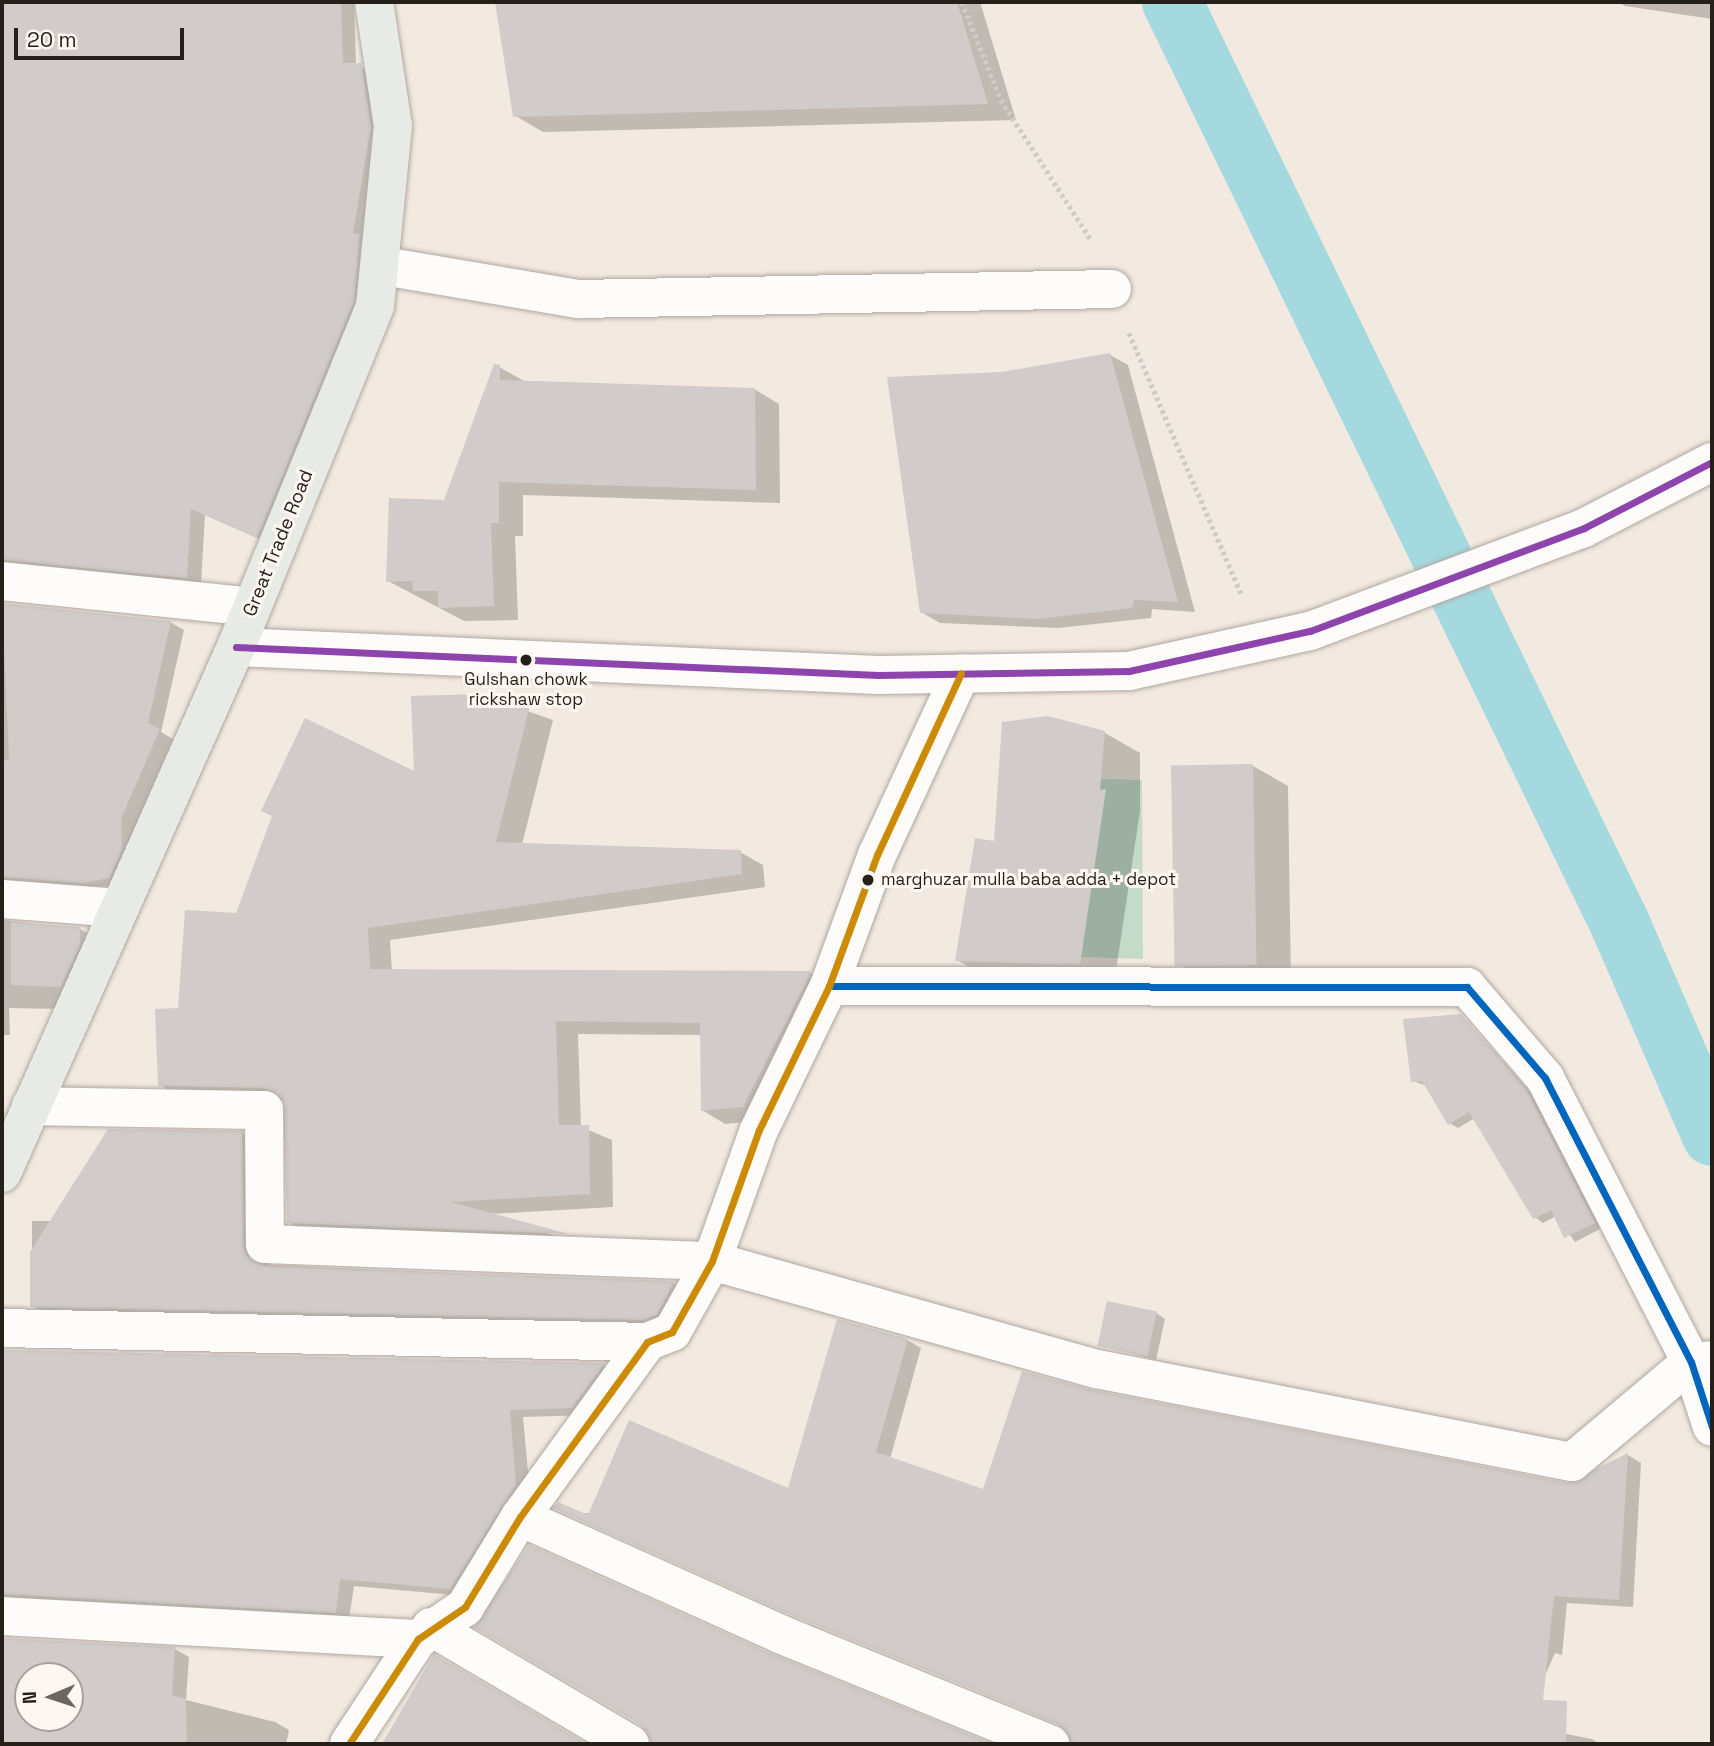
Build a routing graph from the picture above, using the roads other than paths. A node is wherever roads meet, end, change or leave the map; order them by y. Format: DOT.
graph roads {
  1 [pos="374,2"];
  2 [pos="383,265"];
  3 [pos="1112,289"];
  4 [pos="1712,462"];
  5 [pos="2,581"];
  6 [pos="252,607"];
  7 [pos="236,647"];
  8 [pos="961,673"];
  9 [pos="2,899"];
  10 [pos="120,908"];
  11 [pos="829,986"];
  12 [pos="32,1106"];
  13 [pos="2,1173"];
  14 [pos="712,1261"];
  15 [pos="2,1328"];
  16 [pos="647,1342"];
  17 [pos="1702,1361"];
  18 [pos="1712,1427"];
  19 [pos="520,1517"];
  20 [pos="2,1616"];
  21 [pos="424,1633"];
  22 [pos="349,1744"];
  23 [pos="630,1744"];
  24 [pos="1050,1744"];
  1 -- 2 [label="main road, Great Trade Road"];
  2 -- 3 [label="street"];
  2 -- 6 [label="main road, Great Trade Road"];
  4 -- 8 [label="street"];
  5 -- 6 [label="street"];
  6 -- 7 [label="main road, Great Trade Road"];
  7 -- 8 [label="street"];
  7 -- 10 [label="main road, Great Trade Road"];
  8 -- 11 [label="street"];
  9 -- 10 [label="street"];
  10 -- 12 [label="main road, Great Trade Road"];
  11 -- 14 [label="street"];
  11 -- 17 [label="street"];
  12 -- 13 [label="main road, Great Trade Road"];
  12 -- 14 [label="street"];
  14 -- 16 [label="street"];
  14 -- 17 [label="street"];
  15 -- 16 [label="street"];
  16 -- 19 [label="street"];
  17 -- 18 [label="street"];
  19 -- 21 [label="street"];
  19 -- 24 [label="street"];
  20 -- 21 [label="street"];
  21 -- 22 [label="street"];
  21 -- 23 [label="street"];
}
